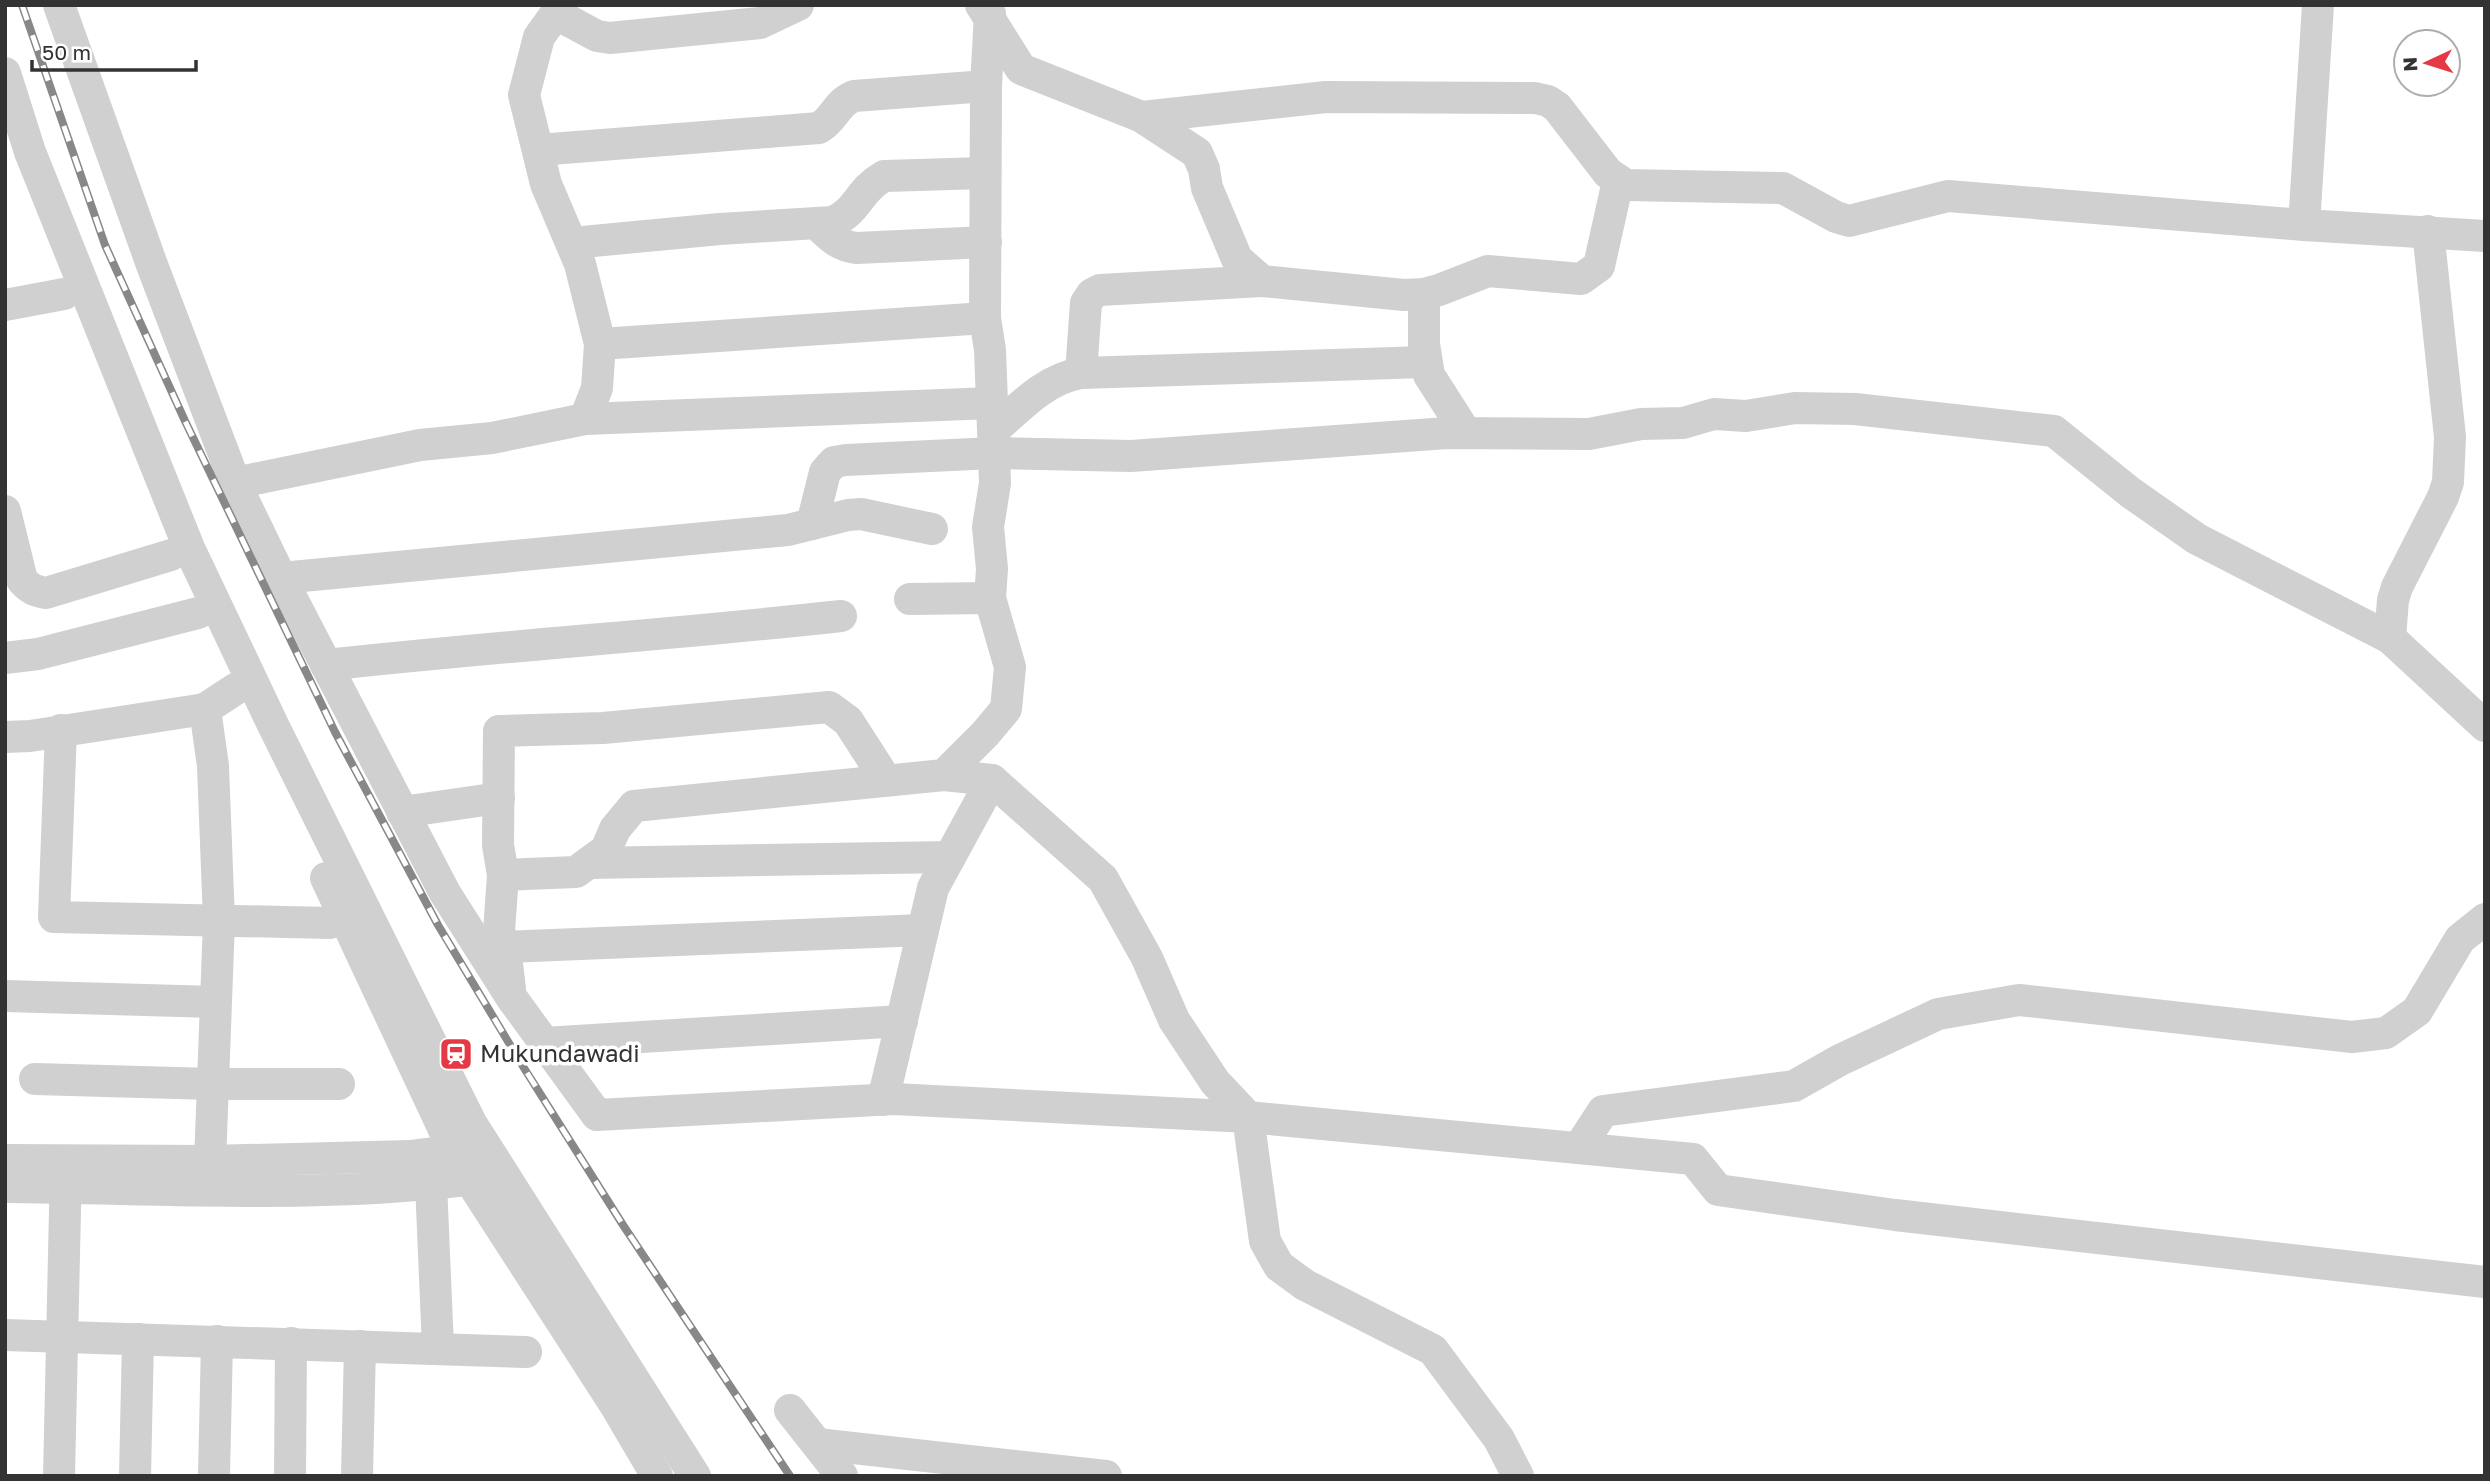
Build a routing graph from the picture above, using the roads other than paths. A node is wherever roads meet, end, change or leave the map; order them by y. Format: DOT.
graph roads {
  1 [pos="59,5"];
  2 [pos="798,5"];
  3 [pos="2318,5"];
  4 [pos="988,9"];
  5 [pos="559,10"];
  6 [pos="5,73"];
  7 [pos="986,86"];
  8 [pos="1142,117"];
  9 [pos="5,143"];
  10 [pos="538,150"];
  11 [pos="985,173"];
  12 [pos="1618,181"];
  13 [pos="817,225"];
  14 [pos="2304,225"];
  15 [pos="2428,231"];
  16 [pos="2485,236"];
  17 [pos="986,242"];
  18 [pos="572,243"];
  19 [pos="1262,281"];
  20 [pos="64,294"];
  21 [pos="1424,294"];
  22 [pos="5,305"];
  23 [pos="985,318"];
  24 [pos="600,344"];
  25 [pos="1426,362"];
  26 [pos="1081,373"];
  27 [pos="585,419"];
  28 [pos="993,429"];
  29 [pos="1466,433"];
  30 [pos="235,483"];
  31 [pos="5,511"];
  32 [pos="812,524"];
  33 [pos="932,529"];
  34 [pos="171,555"];
  35 [pos="281,578"];
  36 [pos="990,598"];
  37 [pos="910,599"];
  38 [pos="198,613"];
  39 [pos="841,616"];
  40 [pos="2390,638"];
  41 [pos="5,658"];
  42 [pos="326,665"];
  43 [pos="237,688"];
  44 [pos="205,709"];
  45 [pos="2485,726"];
  46 [pos="61,730"];
  47 [pos="5,737"];
  48 [pos="944,775"];
  49 [pos="886,780"];
  50 [pos="992,780"];
  51 [pos="499,798"];
  52 [pos="402,812"];
  53 [pos="950,857"];
  54 [pos="588,863"];
  55 [pos="503,875"];
  56 [pos="2485,919"];
  57 [pos="219,921"];
  58 [pos="330,923"];
  59 [pos="923,930"];
  60 [pos="505,947"];
  61 [pos="5,996"];
  62 [pos="510,997"];
  63 [pos="215,1002"];
  64 [pos="902,1021"];
  65 [pos="544,1043"];
  66 [pos="35,1079"];
  67 [pos="212,1084"];
  68 [pos="339,1084"];
  69 [pos="883,1100"];
  70 [pos="1248,1117"];
  71 [pos="485,1145"];
  72 [pos="1579,1148"];
  73 [pos="454,1151"];
  74 [pos="5,1160"];
  75 [pos="66,1174"];
  76 [pos="210,1175"];
  77 [pos="504,1175"];
  78 [pos="470,1180"];
  79 [pos="431,1184"];
  80 [pos="5,1187"];
  81 [pos="2485,1282"];
  82 [pos="5,1335"];
  83 [pos="61,1336"];
  84 [pos="138,1339"];
  85 [pos="218,1341"];
  86 [pos="291,1343"];
  87 [pos="360,1346"];
  88 [pos="438,1348"];
  89 [pos="526,1352"];
  90 [pos="790,1410"];
  91 [pos="817,1444"];
  92 [pos="59,1476"];
  93 [pos="135,1476"];
  94 [pos="214,1476"];
  95 [pos="290,1476"];
  96 [pos="357,1476"];
  97 [pos="657,1476"];
  98 [pos="695,1476"];
  99 [pos="842,1476"];
  100 [pos="1106,1476"];
  101 [pos="1518,1476"];
  1 -- 30 [label="street"];
  2 -- 5 [label="street"];
  3 -- 14 [label="street"];
  4 -- 7 [label="street"];
  4 -- 8 [label="street"];
  5 -- 10 [label="street"];
  6 -- 71 [label="street"];
  7 -- 10 [label="street"];
  7 -- 11 [label="street"];
  8 -- 12 [label="street"];
  8 -- 19 [label="street"];
  9 -- 20 [label="street"];
  10 -- 18 [label="street"];
  11 -- 13 [label="street"];
  11 -- 17 [label="street"];
  12 -- 14 [label="street"];
  12 -- 21 [label="street"];
  13 -- 17 [label="street"];
  13 -- 18 [label="street"];
  14 -- 15 [label="street"];
  15 -- 16 [label="street"];
  15 -- 40 [label="street"];
  17 -- 23 [label="street"];
  18 -- 24 [label="street"];
  19 -- 21 [label="street"];
  19 -- 26 [label="street"];
  20 -- 22 [label="street"];
  20 -- 34 [label="street"];
  21 -- 25 [label="street"];
  23 -- 24 [label="street"];
  23 -- 28 [label="street"];
  24 -- 27 [label="street"];
  25 -- 26 [label="street"];
  25 -- 29 [label="street"];
  26 -- 28 [label="street"];
  27 -- 28 [label="street"];
  27 -- 30 [label="street"];
  28 -- 29 [label="street"];
  28 -- 32 [label="street"];
  28 -- 36 [label="street"];
  29 -- 40 [label="street"];
  30 -- 35 [label="street"];
  31 -- 34 [label="street"];
  32 -- 33 [label="street"];
  32 -- 35 [label="street"];
  34 -- 38 [label="street"];
  35 -- 42 [label="street"];
  36 -- 37 [label="street"];
  36 -- 48 [label="street"];
  38 -- 41 [label="street"];
  38 -- 43 [label="street"];
  39 -- 42 [label="street"];
  40 -- 45 [label="street"];
  42 -- 52 [label="street"];
  43 -- 44 [label="street"];
  43 -- 73 [label="street"];
  44 -- 46 [label="street"];
  44 -- 57 [label="street"];
  46 -- 47 [label="street"];
  46 -- 57 [label="street"];
  48 -- 49 [label="street"];
  48 -- 50 [label="street"];
  49 -- 51 [label="street"];
  49 -- 54 [label="street"];
  50 -- 53 [label="street"];
  50 -- 70 [label="street"];
  51 -- 52 [label="street"];
  51 -- 55 [label="street"];
  52 -- 62 [label="street"];
  53 -- 54 [label="street"];
  53 -- 59 [label="street"];
  54 -- 55 [label="street"];
  55 -- 60 [label="street"];
  56 -- 72 [label="street"];
  57 -- 58 [label="street"];
  57 -- 63 [label="street"];
  59 -- 60 [label="street"];
  59 -- 64 [label="street"];
  60 -- 62 [label="street"];
  61 -- 63 [label="street"];
  62 -- 65 [label="street"];
  63 -- 67 [label="street"];
  64 -- 65 [label="street"];
  64 -- 69 [label="street"];
  65 -- 69 [label="street"];
  66 -- 67 [label="street"];
  67 -- 68 [label="street"];
  67 -- 76 [label="street"];
  69 -- 70 [label="street"];
  70 -- 72 [label="street"];
  70 -- 101 [label="street"];
  71 -- 73 [label="street"];
  71 -- 77 [label="street"];
  72 -- 81 [label="street"];
  73 -- 76 [label="street"];
  73 -- 78 [label="street"];
  74 -- 75 [label="street"];
  75 -- 76 [label="street"];
  75 -- 80 [label="street"];
  75 -- 83 [label="street"];
  76 -- 79 [label="street"];
  77 -- 78 [label="street"];
  77 -- 98 [label="street"];
  78 -- 79 [label="street"];
  78 -- 97 [label="street"];
  79 -- 88 [label="street"];
  82 -- 83 [label="street"];
  83 -- 84 [label="street"];
  83 -- 92 [label="street"];
  84 -- 85 [label="street"];
  84 -- 93 [label="street"];
  85 -- 86 [label="street"];
  85 -- 94 [label="street"];
  86 -- 87 [label="street"];
  86 -- 95 [label="street"];
  87 -- 88 [label="street"];
  87 -- 96 [label="street"];
  88 -- 89 [label="street"];
  90 -- 91 [label="street"];
  91 -- 99 [label="street"];
  91 -- 100 [label="street"];
}
